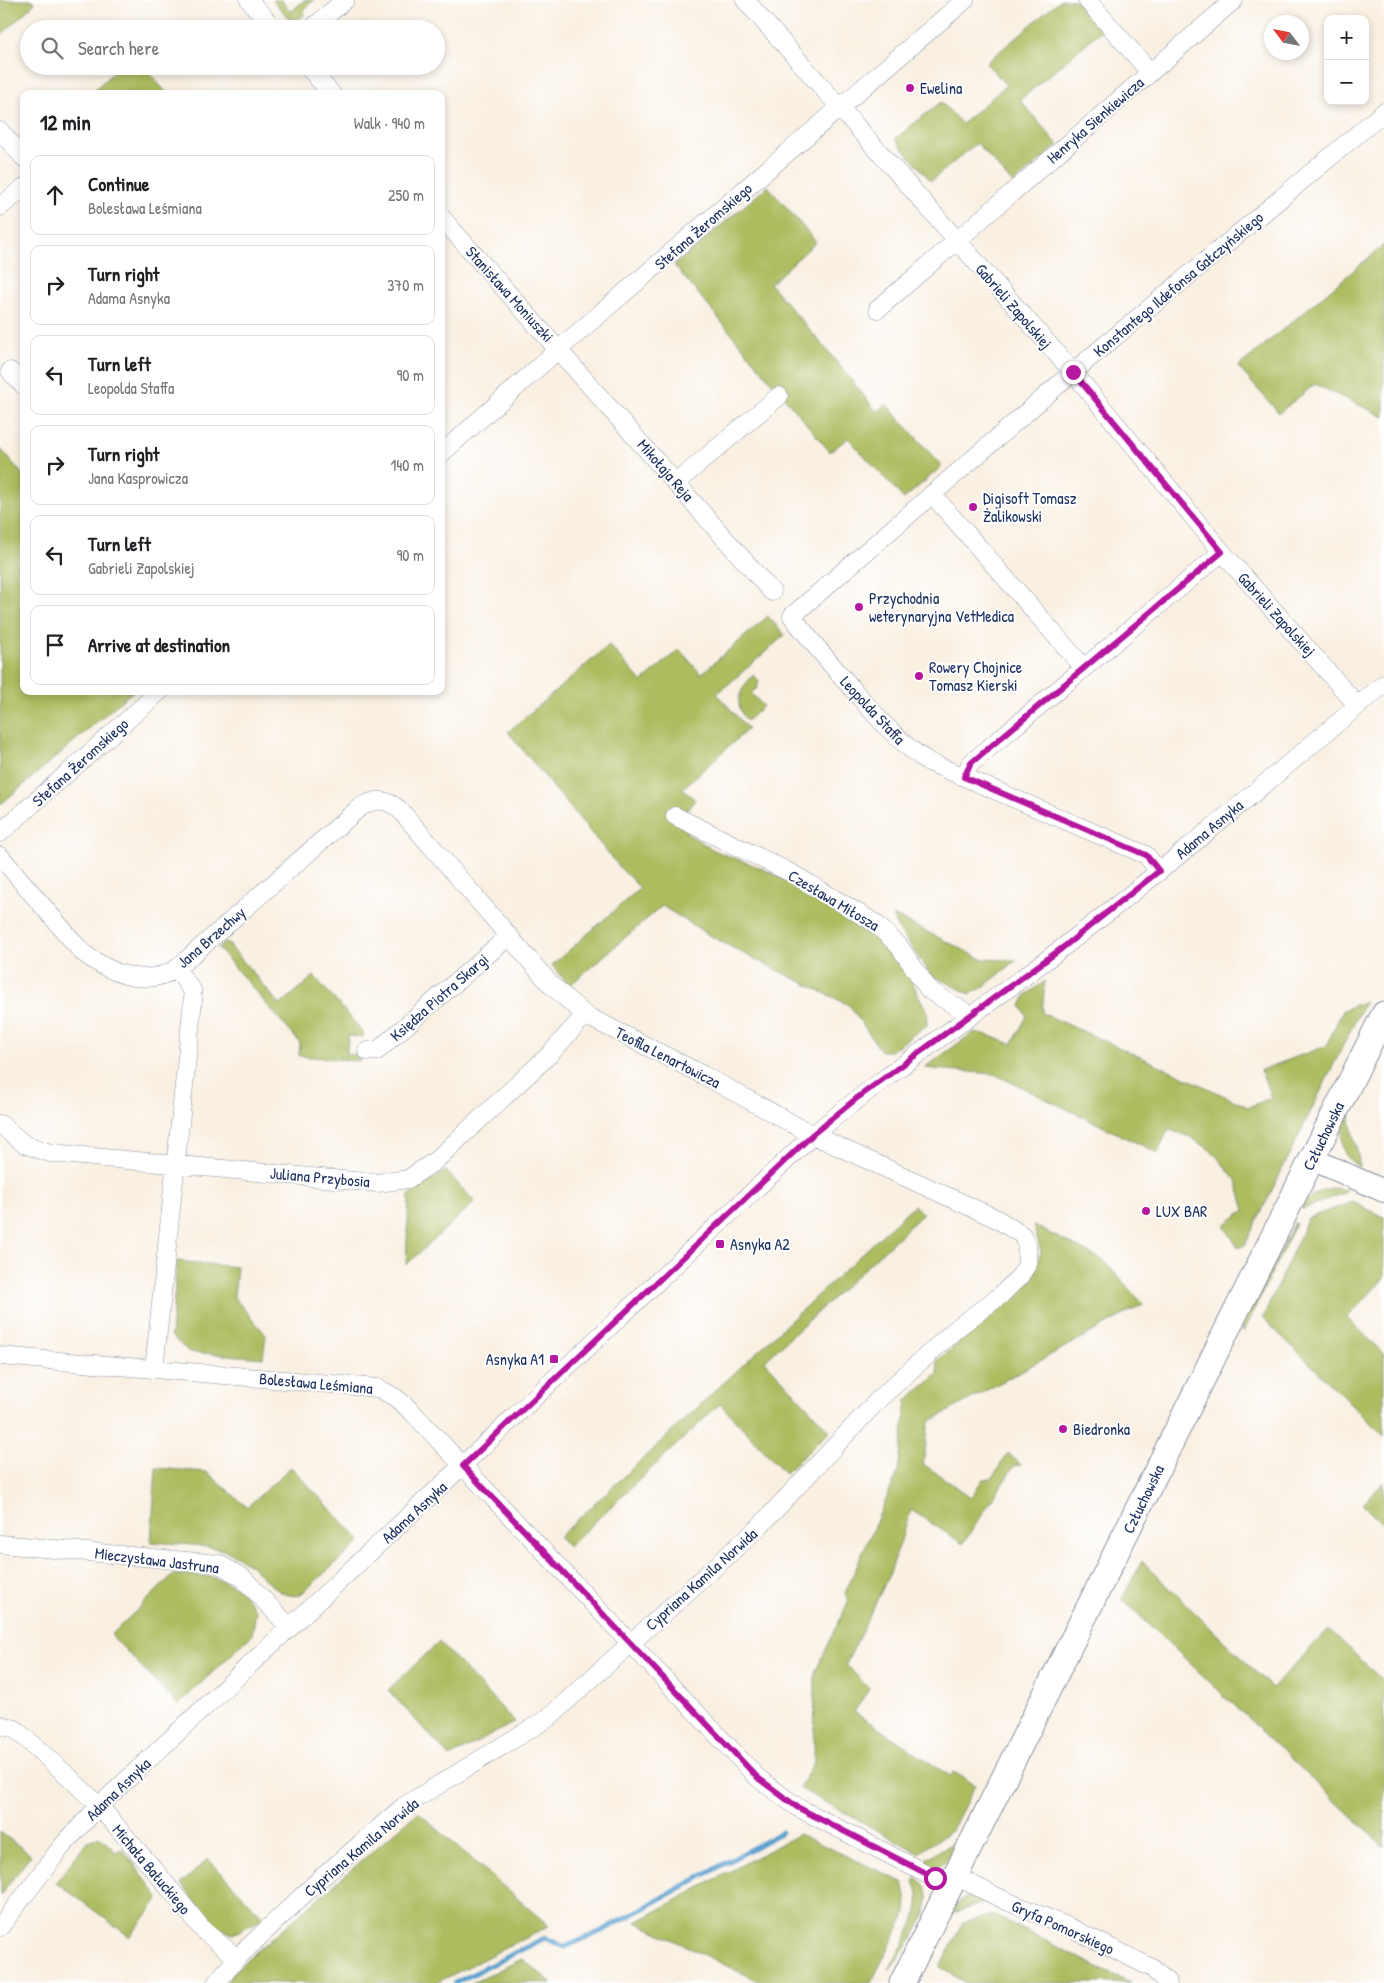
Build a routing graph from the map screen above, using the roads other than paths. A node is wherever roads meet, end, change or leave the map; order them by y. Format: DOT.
graph roads {
  1 [pos="249,0"];
  2 [pos="345,0"];
  3 [pos="745,0"];
  4 [pos="965,0"];
  5 [pos="1087,0"];
  6 [pos="1234,0"];
  7 [pos="266,20"];
  8 [pos="322,20"];
  9 [pos="1150,72"];
  10 [pos="315,75"];
  11 [pos="328,90"];
  12 [pos="842,108"];
  13 [pos="1384,112"];
  14 [pos="0,131"];
  15 [pos="20,154"];
  16 [pos="20,190"];
  17 [pos="0,207"];
  18 [pos="445,221"];
  19 [pos="958,241"];
  20 [pos="878,309"];
  21 [pos="559,349"];
  22 [pos="10,371"];
  23 [pos="1073,372"];
  24 [pos="20,382"];
  25 [pos="779,396"];
  26 [pos="445,450"];
  27 [pos="677,482"];
  28 [pos="932,494"];
  29 [pos="1222,552"];
  30 [pos="772,592"];
  31 [pos="792,616"];
  32 [pos="1084,668"];
  33 [pos="1384,684"];
  34 [pos="155,695"];
  35 [pos="1358,706"];
  36 [pos="964,777"];
  37 [pos="376,799"];
  38 [pos="675,816"];
  39 [pos="0,833"];
  40 [pos="0,856"];
  41 [pos="1159,871"];
  42 [pos="509,936"];
  43 [pos="176,968"];
  44 [pos="1384,1014"];
  45 [pos="585,1015"];
  46 [pos="970,1015"];
  47 [pos="367,1051"];
  48 [pos="0,1124"];
  49 [pos="813,1134"];
  50 [pos="1312,1159"];
  51 [pos="175,1164"];
  52 [pos="1384,1192"];
  53 [pos="1022,1235"];
  54 [pos="0,1356"];
  55 [pos="154,1369"];
  56 [pos="463,1466"];
  57 [pos="0,1544"];
  58 [pos="290,1628"];
  59 [pos="631,1643"];
  60 [pos="0,1725"];
  61 [pos="99,1806"];
  62 [pos="953,1881"];
  63 [pos="0,1927"];
  64 [pos="236,1958"];
  65 [pos="216,1983"];
  66 [pos="902,1983"];
  67 [pos="1168,1983"];
  1 -- 7 [label="street"];
  2 -- 8 [label="street"];
  3 -- 12 [label="street, Gabrieli Zapolskiej"];
  4 -- 12 [label="street, Stefana Żeromskiego"];
  5 -- 9 [label="street"];
  6 -- 9 [label="street, Henryka Sienkiewicza"];
  9 -- 19 [label="street, Henryka Sienkiewicza"];
  10 -- 11 [label="street"];
  12 -- 19 [label="street, Gabrieli Zapolskiej"];
  12 -- 21 [label="street, Stefana Żeromskiego"];
  13 -- 23 [label="street, Konstantego Ildefonsa Gałczyńskiego"];
  14 -- 15 [label="street"];
  16 -- 17 [label="street"];
  18 -- 21 [label="street, Stanisława Moniuszki"];
  19 -- 20 [label="street, Henryka Sienkiewicza"];
  19 -- 23 [label="street, Gabrieli Zapolskiej"];
  21 -- 26 [label="street, Stefana Żeromskiego"];
  21 -- 27 [label="street, Mikołaja Reja"];
  22 -- 24 [label="street"];
  23 -- 28 [label="street, Konstantego Ildefonsa Gałczyńskiego"];
  23 -- 29 [label="street, Gabrieli Zapolskiej"];
  25 -- 27 [label="street"];
  27 -- 30 [label="street, Mikołaja Reja"];
  28 -- 31 [label="street, Konstantego Ildefonsa Gałczyńskiego"];
  28 -- 32 [label="street"];
  29 -- 32 [label="street"];
  29 -- 35 [label="street, Gabrieli Zapolskiej"];
  31 -- 36 [label="street, Leopolda Staffa"];
  32 -- 36 [label="street"];
  33 -- 35 [label="street, Adama Asnyka"];
  34 -- 39 [label="street, Stefana Żeromskiego"];
  35 -- 41 [label="street, Adama Asnyka"];
  36 -- 41 [label="street, Leopolda Staffa"];
  37 -- 42 [label="street, Teofila Lenartowicza"];
  37 -- 43 [label="street, Jana Brzechwy"];
  38 -- 46 [label="street, Czesława Miłosza"];
  40 -- 43 [label="street, Jana Brzechwy"];
  41 -- 46 [label="street, Adama Asnyka"];
  42 -- 45 [label="street, Teofila Lenartowicza"];
  42 -- 47 [label="street, Księdza Piotra Skargi"];
  43 -- 51 [label="street"];
  44 -- 50 [label="main road, Człuchowska"];
  45 -- 49 [label="street, Teofila Lenartowicza"];
  45 -- 51 [label="street, Juliana Przybosia"];
  46 -- 49 [label="street, Adama Asnyka"];
  48 -- 51 [label="street, Juliana Przybosia"];
  49 -- 53 [label="street, Teofila Lenartowicza"];
  49 -- 56 [label="street, Adama Asnyka"];
  50 -- 52 [label="street"];
  50 -- 62 [label="main road, Człuchowska"];
  51 -- 55 [label="street"];
  53 -- 59 [label="street, Cypriana Kamila Norwida"];
  54 -- 55 [label="street, Bolesława Leśmiana"];
  55 -- 56 [label="street, Bolesława Leśmiana"];
  56 -- 58 [label="street, Adama Asnyka"];
  56 -- 59 [label="street, Bolesława Leśmiana"];
  57 -- 58 [label="street, Mieczysława Jastruna"];
  58 -- 61 [label="street, Adama Asnyka"];
  59 -- 62 [label="street, Bolesława Leśmiana"];
  59 -- 64 [label="street, Cypriana Kamila Norwida"];
  60 -- 61 [label="street, Michała Bałuckiego"];
  61 -- 63 [label="street, Adama Asnyka"];
  61 -- 64 [label="street, Michała Bałuckiego"];
  62 -- 66 [label="main road, Człuchowska"];
  62 -- 67 [label="street, Gryfa Pomorskiego"];
  64 -- 65 [label="street, Cypriana Kamila Norwida"];
}
